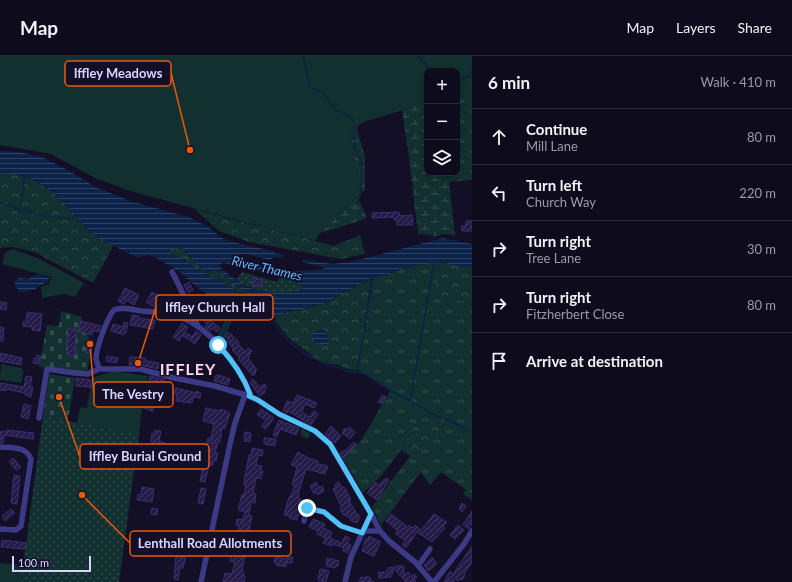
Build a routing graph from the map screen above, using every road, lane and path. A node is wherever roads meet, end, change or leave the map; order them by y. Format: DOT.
graph roads {
  1 [pos="172,272"];
  2 [pos="198,326"];
  3 [pos="98,368"];
  4 [pos="247,396"];
  5 [pos="39,418"];
  6 [pos="0,447"];
  7 [pos="371,514"];
  8 [pos="304,521"];
  9 [pos="0,529"];
  10 [pos="380,531"];
  11 [pos="472,531"];
  12 [pos="363,532"];
  13 [pos="430,549"];
  14 [pos="418,566"];
  15 [pos="201,582"];
  16 [pos="345,582"];
  17 [pos="433,582"];
  1 -- 2 [label="street"];
  2 -- 3 [label="street"];
  2 -- 4 [label="street"];
  3 -- 4 [label="street"];
  3 -- 5 [label="street"];
  4 -- 7 [label="street"];
  4 -- 15 [label="street"];
  6 -- 9 [label="street"];
  7 -- 10 [label="street"];
  7 -- 12 [label="street"];
  8 -- 12 [label="street"];
  10 -- 12 [label="street"];
  10 -- 14 [label="street"];
  11 -- 17 [label="street"];
  12 -- 16 [label="street"];
  13 -- 14 [label="street"];
  14 -- 17 [label="street"];
}
